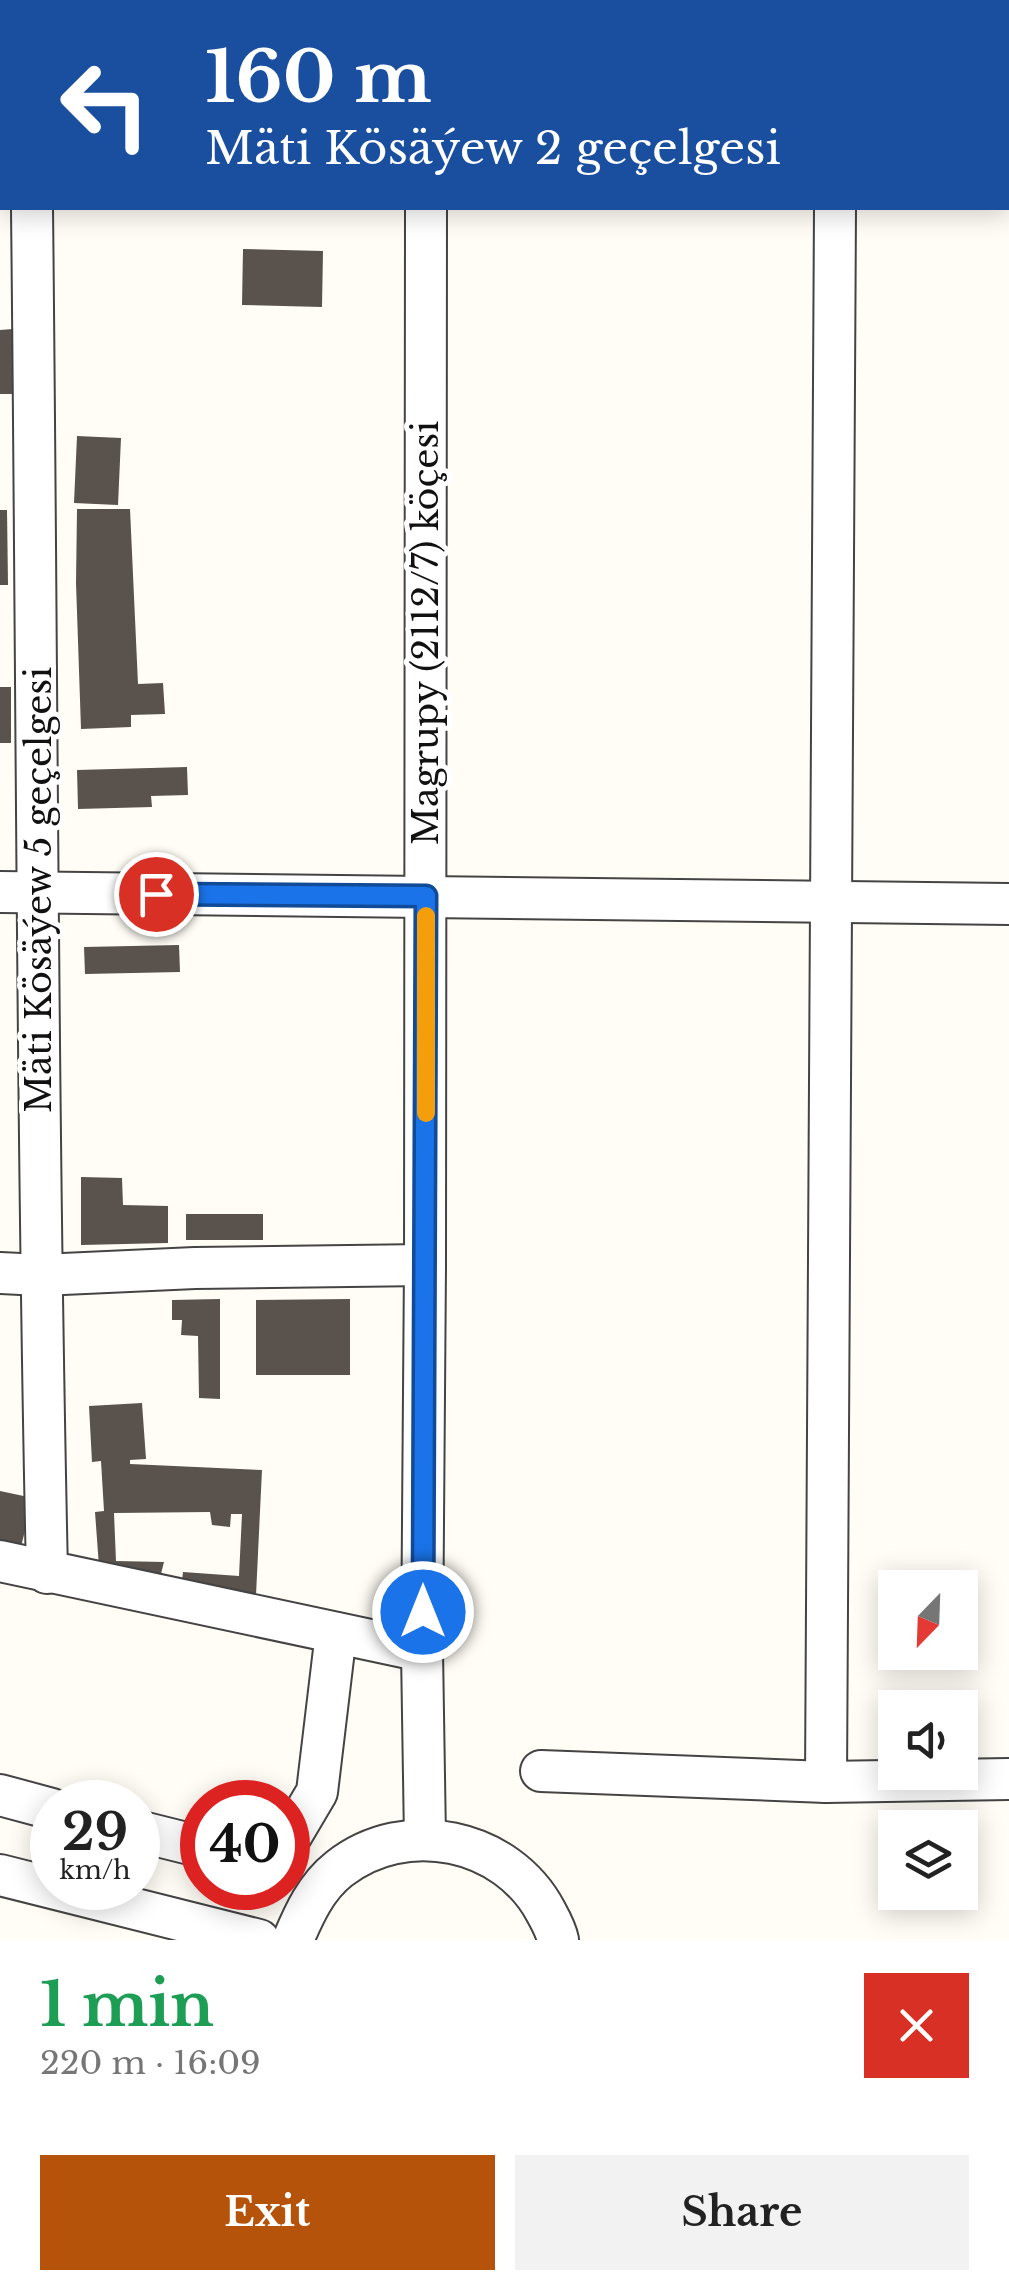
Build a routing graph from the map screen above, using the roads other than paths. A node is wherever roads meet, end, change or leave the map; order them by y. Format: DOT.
graph roads {
  1 [pos="32,210"];
  2 [pos="426,210"];
  3 [pos="835,210"];
  4 [pos="20,892"];
  5 [pos="426,896"];
  6 [pos="832,902"];
  7 [pos="1009,904"];
  8 [pos="425,1266"];
  9 [pos="0,1273"];
  10 [pos="40,1275"];
  11 [pos="0,1561"];
  12 [pos="47,1572"];
  13 [pos="336,1633"];
  14 [pos="422,1650"];
  15 [pos="541,1771"];
  16 [pos="1009,1779"];
  17 [pos="826,1782"];
  18 [pos="0,1796"];
  19 [pos="30,1804"];
  20 [pos="310,1804"];
  21 [pos="425,1838"];
  22 [pos="0,1875"];
  23 [pos="258,1940"];
  24 [pos="293,1940"];
  25 [pos="558,1940"];
  1 -- 4 [label="street, Mäti Kösäýew 5 geçelgesi"];
  2 -- 5 [label="street, Magrupy (2112/7) köçesi"];
  3 -- 6 [label="street"];
  4 -- 5 [label="street"];
  4 -- 10 [label="street, Mäti Kösäýew 5 geçelgesi"];
  5 -- 6 [label="street"];
  5 -- 8 [label="street, Magrupy (2112/7) köçesi"];
  6 -- 7 [label="street"];
  6 -- 17 [label="street"];
  8 -- 10 [label="street"];
  8 -- 14 [label="street, Magrupy (2112/7) köçesi"];
  9 -- 10 [label="street"];
  10 -- 12 [label="street, Mäti Kösäýew 5 geçelgesi"];
  11 -- 12 [label="street"];
  12 -- 13 [label="street"];
  13 -- 14 [label="street"];
  13 -- 20 [label="street"];
  14 -- 21 [label="street, Magrupy (2112/7) köçesi"];
  15 -- 17 [label="street"];
  16 -- 17 [label="street"];
  18 -- 19 [label="street"];
  21 -- 24 [label="street"];
  21 -- 25 [label="street"];
  22 -- 23 [label="street"];
}
